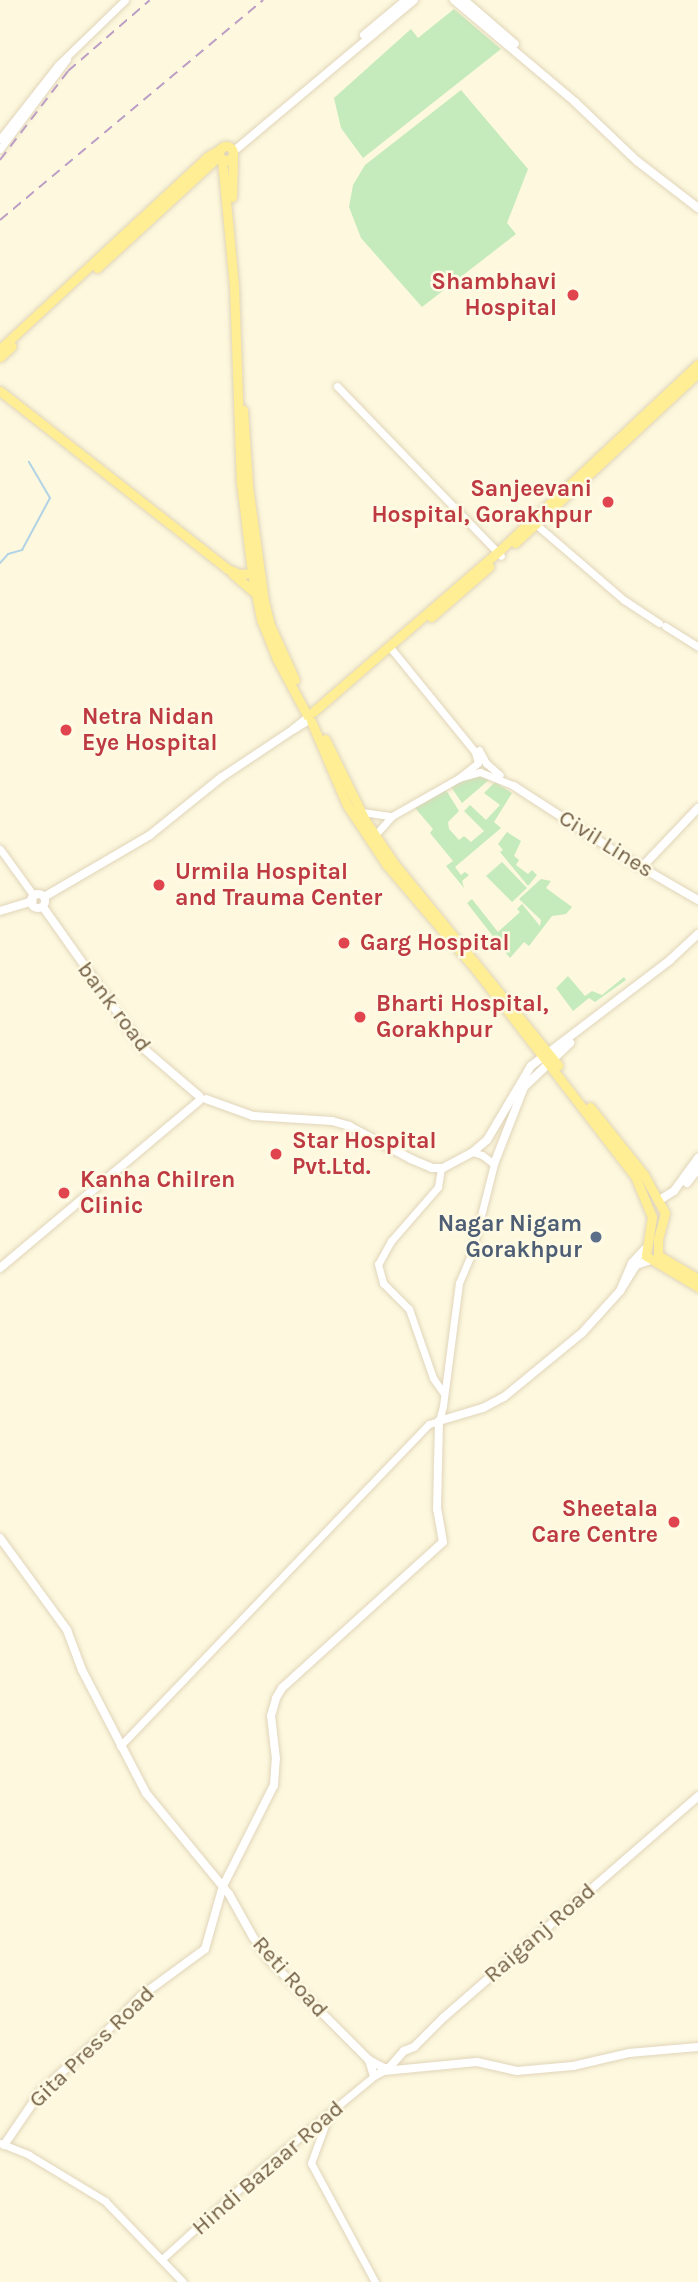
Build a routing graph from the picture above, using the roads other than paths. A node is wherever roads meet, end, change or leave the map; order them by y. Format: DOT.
graph roads {
  1 [pos="125,0"];
  2 [pos="405,0"];
  3 [pos="414,0"];
  4 [pos="454,0"];
  5 [pos="464,0"];
  6 [pos="69,55"];
  7 [pos="0,139"];
  8 [pos="0,149"];
  9 [pos="226,153"];
  10 [pos="698,205"];
  11 [pos="0,349"];
  12 [pos="0,357"];
  13 [pos="698,364"];
  14 [pos="698,373"];
  15 [pos="337,386"];
  16 [pos="0,391"];
  17 [pos="533,522"];
  18 [pos="500,554"];
  19 [pos="228,569"];
  20 [pos="256,573"];
  21 [pos="256,595"];
  22 [pos="264,601"];
  23 [pos="392,647"];
  24 [pos="698,647"];
  25 [pos="311,717"];
  26 [pos="481,766"];
  27 [pos="514,786"];
  28 [pos="698,808"];
  29 [pos="362,812"];
  30 [pos="392,816"];
  31 [pos="375,835"];
  32 [pos="0,849"];
  33 [pos="642,867"];
  34 [pos="44,897"];
  35 [pos="33,899"];
  36 [pos="698,900"];
  37 [pos="43,907"];
  38 [pos="0,911"];
  39 [pos="437,918"];
  40 [pos="698,934"];
  41 [pos="698,940"];
  42 [pos="548,1057"];
  43 [pos="202,1100"];
  44 [pos="470,1153"];
  45 [pos="698,1158"];
  46 [pos="494,1164"];
  47 [pos="698,1169"];
  48 [pos="441,1170"];
  49 [pos="659,1207"];
  50 [pos="645,1249"];
  51 [pos="654,1258"];
  52 [pos="0,1268"];
  53 [pos="698,1279"];
  54 [pos="698,1287"];
  55 [pos="620,1291"];
  56 [pos="444,1394"];
  57 [pos="439,1421"];
  58 [pos="0,1538"];
  59 [pos="120,1746"];
  60 [pos="698,1796"];
  61 [pos="223,1886"];
  62 [pos="696,2046"];
  63 [pos="369,2060"];
  64 [pos="384,2070"];
  65 [pos="374,2076"];
  66 [pos="332,2112"];
  67 [pos="2,2144"];
  68 [pos="162,2259"];
  69 [pos="183,2282"];
  70 [pos="375,2282"];
  1 -- 6 [label="street"];
  2 -- 9 [label="main road"];
  3 -- 9 [label="main road"];
  4 -- 10 [label="main road"];
  5 -- 10 [label="main road"];
  6 -- 7 [label="street"];
  6 -- 8 [label="street"];
  9 -- 11 [label="main road"];
  9 -- 12 [label="main road"];
  9 -- 20 [label="main road"];
  13 -- 17 [label="main road"];
  14 -- 17 [label="main road"];
  15 -- 18 [label="street"];
  16 -- 19 [label="main road"];
  17 -- 18 [label="main road"];
  17 -- 24 [label="street"];
  18 -- 23 [label="main road"];
  19 -- 20 [label="main road"];
  19 -- 21 [label="main road"];
  20 -- 21 [label="main road"];
  20 -- 22 [label="main road"];
  21 -- 22 [label="main road"];
  21 -- 25 [label="main road"];
  22 -- 25 [label="main road"];
  23 -- 25 [label="main road"];
  23 -- 26 [label="street"];
  25 -- 29 [label="main road"];
  25 -- 34 [label="main road"];
  25 -- 39 [label="main road"];
  26 -- 27 [label="street"];
  26 -- 30 [label="street"];
  27 -- 33 [label="main road, Civil Lines"];
  28 -- 33 [label="main road"];
  29 -- 30 [label="street"];
  29 -- 31 [label="main road"];
  30 -- 31 [label="street"];
  31 -- 39 [label="main road"];
  32 -- 35 [label="street"];
  33 -- 36 [label="main road, Civil Lines"];
  34 -- 35 [label="main road"];
  34 -- 37 [label="main road"];
  35 -- 37 [label="main road"];
  35 -- 38 [label="main road"];
  37 -- 43 [label="main road, bank road"];
  39 -- 42 [label="main road"];
  40 -- 42 [label="main road"];
  41 -- 42 [label="main road"];
  42 -- 44 [label="main road"];
  42 -- 46 [label="main road"];
  42 -- 49 [label="main road"];
  43 -- 48 [label="main road, bank road"];
  43 -- 52 [label="main road"];
  44 -- 46 [label="street"];
  44 -- 48 [label="main road"];
  45 -- 49 [label="main road"];
  46 -- 56 [label="street"];
  47 -- 49 [label="main road"];
  48 -- 56 [label="street"];
  49 -- 50 [label="main road"];
  49 -- 51 [label="main road"];
  50 -- 51 [label="main road"];
  50 -- 55 [label="main road"];
  51 -- 53 [label="main road"];
  51 -- 54 [label="main road"];
  51 -- 55 [label="main road"];
  55 -- 57 [label="main road"];
  56 -- 57 [label="street"];
  57 -- 59 [label="street"];
  57 -- 61 [label="main road, Gita Press Road"];
  58 -- 59 [label="main road, Reti Road"];
  59 -- 61 [label="main road, Reti Road"];
  60 -- 64 [label="main road, Raiganj Road"];
  61 -- 63 [label="main road, Reti Road"];
  61 -- 67 [label="main road, Gita Press Road"];
  62 -- 64 [label="main road"];
  63 -- 64 [label="main road"];
  63 -- 65 [label="main road"];
  64 -- 65 [label="main road"];
  65 -- 66 [label="street, Hindi Bazaar Road"];
  66 -- 68 [label="street, Hindi Bazaar Road"];
  66 -- 70 [label="street"];
  67 -- 68 [label="street"];
  68 -- 69 [label="street"];
}
